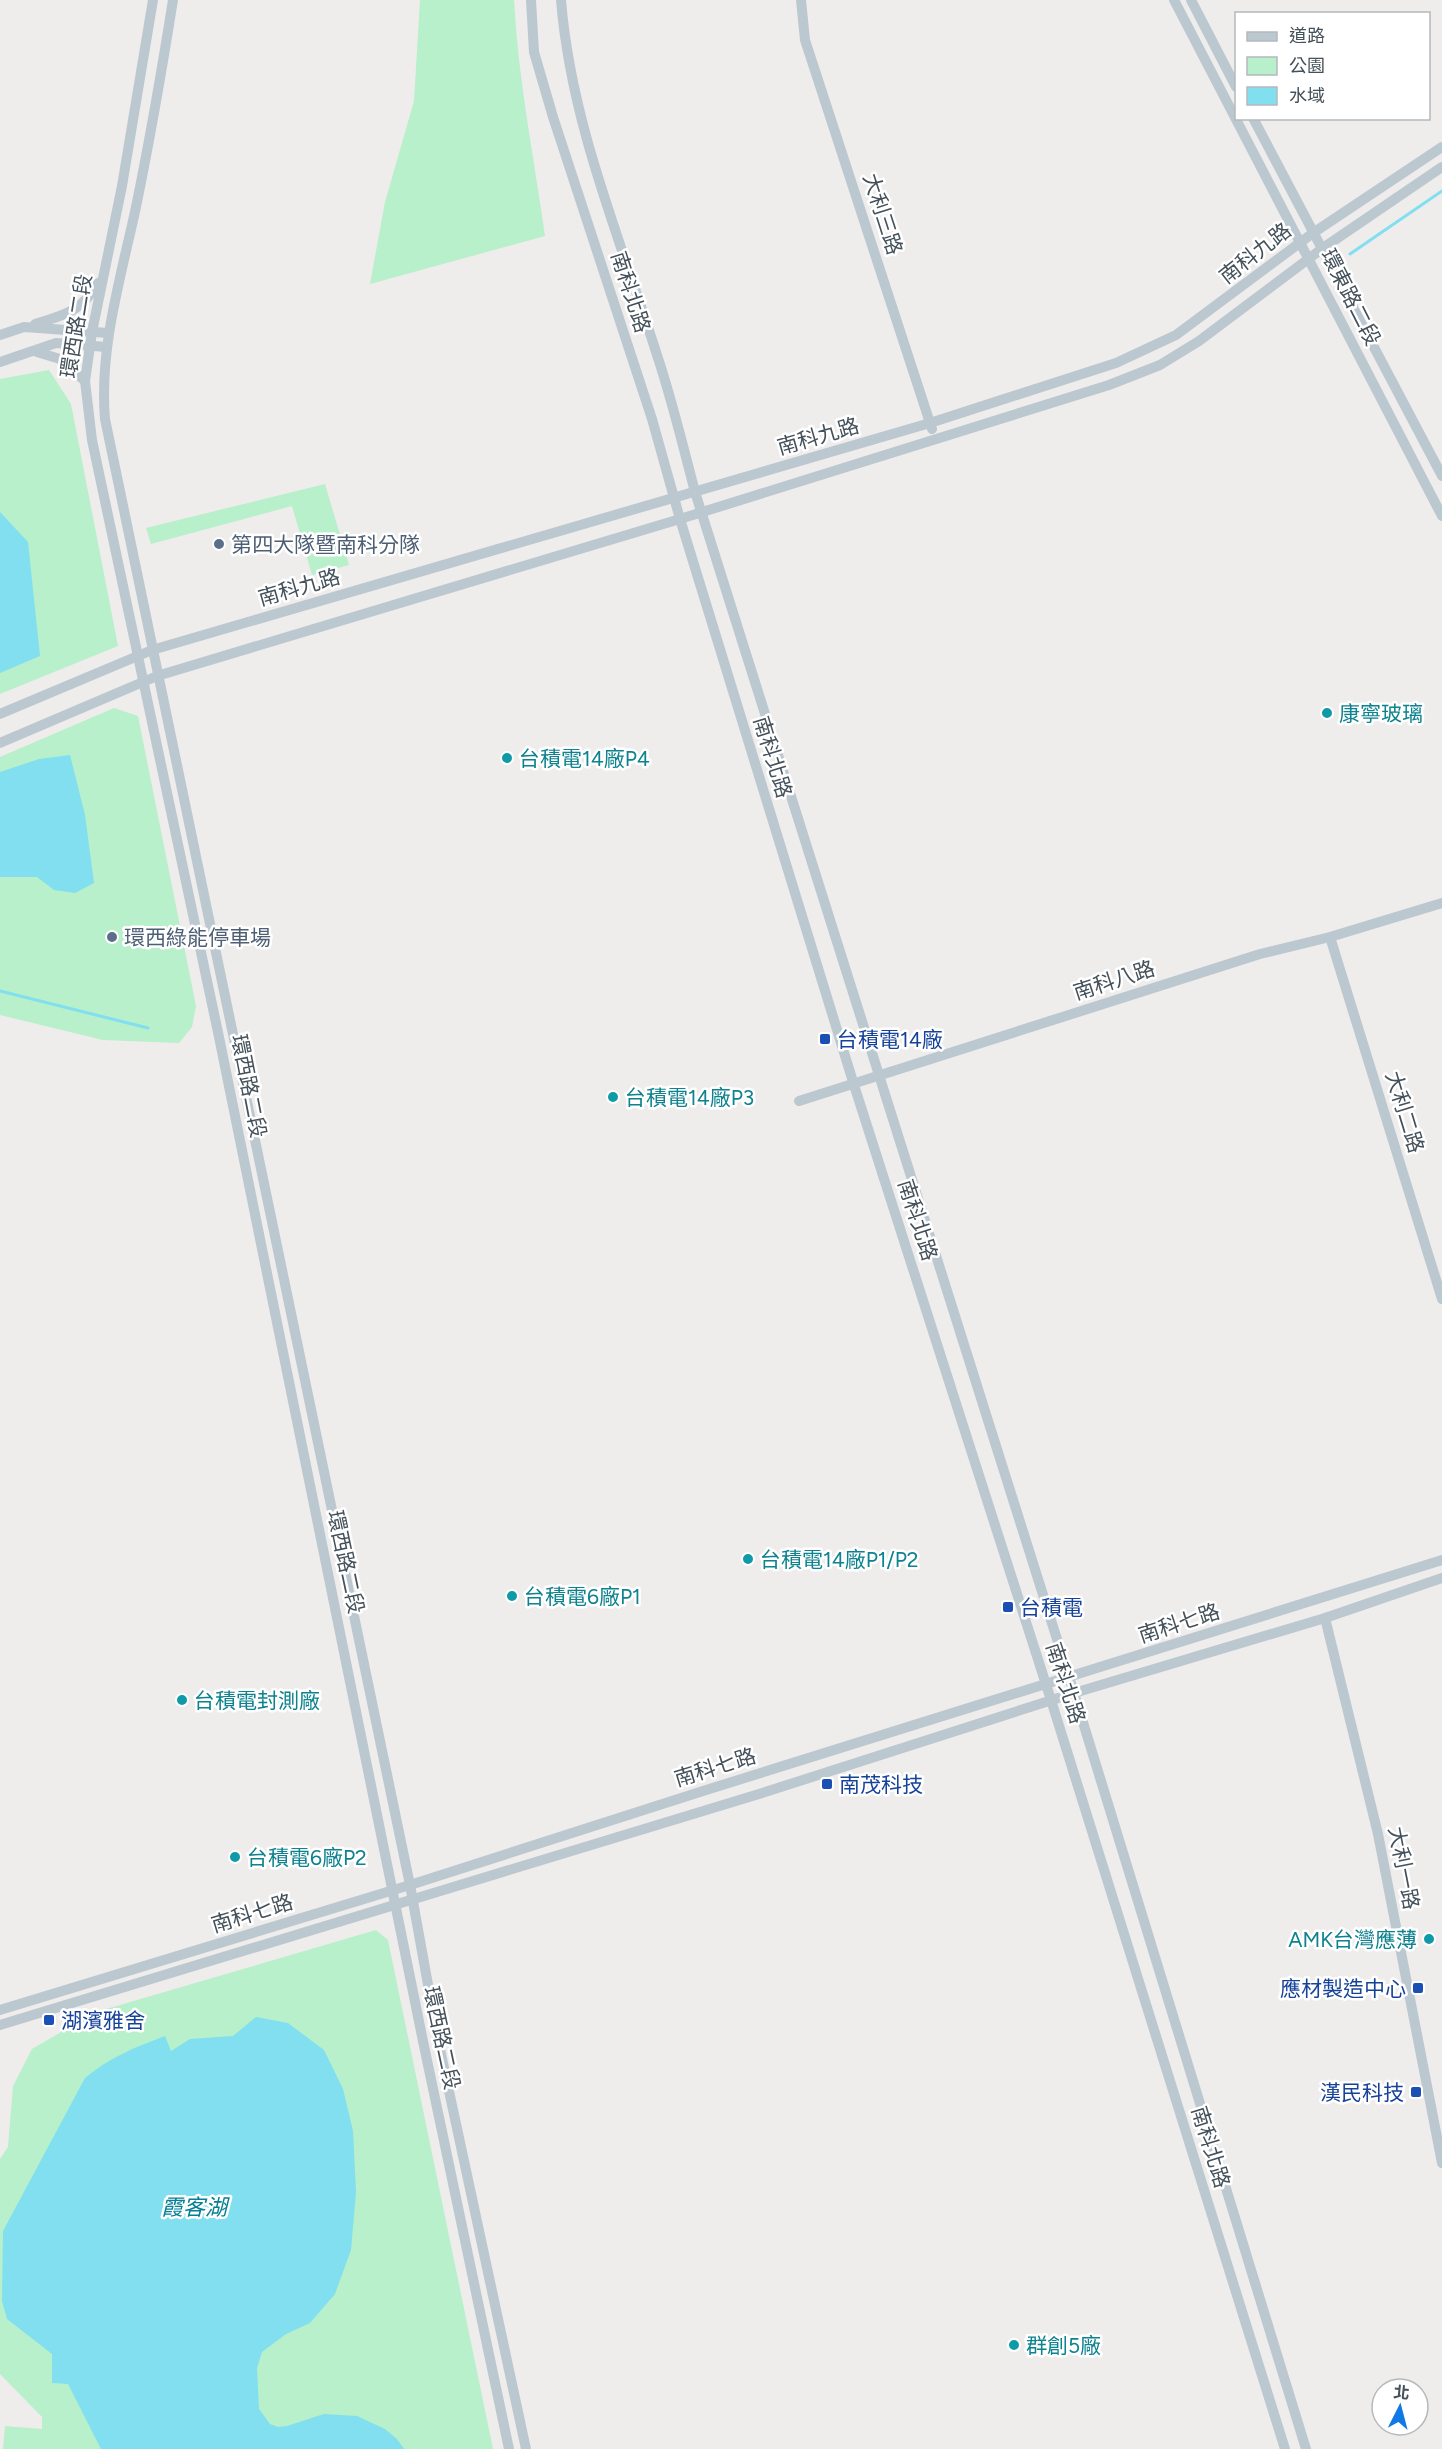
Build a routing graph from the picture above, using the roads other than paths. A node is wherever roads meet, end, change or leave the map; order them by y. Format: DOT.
graph roads {
  1 [pos="153,0"];
  2 [pos="173,0"];
  3 [pos="531,0"];
  4 [pos="561,0"];
  5 [pos="801,0"];
  6 [pos="1174,0"];
  7 [pos="1191,0"];
  8 [pos="1235,85"];
  9 [pos="1235,118"];
  10 [pos="1236,120"];
  11 [pos="1254,120"];
  12 [pos="1442,147"];
  13 [pos="1442,167"];
  14 [pos="1313,233"];
  15 [pos="1300,243"];
  16 [pos="1323,248"];
  17 [pos="1309,258"];
  18 [pos="104,273"];
  19 [pos="24,327"];
  20 [pos="92,332"];
  21 [pos="108,333"];
  22 [pos="0,335"];
  23 [pos="90,344"];
  24 [pos="106,346"];
  25 [pos="31,351"];
  26 [pos="0,362"];
  27 [pos="85,381"];
  28 [pos="930,423"];
  29 [pos="934,438"];
  30 [pos="1442,476"];
  31 [pos="695,492"];
  32 [pos="674,498"];
  33 [pos="703,511"];
  34 [pos="1442,516"];
  35 [pos="680,519"];
  36 [pos="152,650"];
  37 [pos="138,657"];
  38 [pos="157,676"];
  39 [pos="142,682"];
  40 [pos="0,714"];
  41 [pos="0,743"];
  42 [pos="1442,903"];
  43 [pos="1330,937"];
  44 [pos="879,1075"];
  45 [pos="854,1085"];
  46 [pos="799,1101"];
  47 [pos="1442,1299"];
  48 [pos="1442,1560"];
  49 [pos="1442,1578"];
  50 [pos="1325,1618"];
  51 [pos="1069,1678"];
  52 [pos="1047,1685"];
  53 [pos="1074,1693"];
  54 [pos="1051,1700"];
  55 [pos="410,1885"];
  56 [pos="394,1890"];
  57 [pos="413,1901"];
  58 [pos="396,1906"];
  59 [pos="0,2010"];
  60 [pos="0,2025"];
  61 [pos="1442,2163"];
  62 [pos="509,2449"];
  63 [pos="526,2449"];
  64 [pos="1285,2449"];
  65 [pos="1306,2449"];
  1 -- 18 [label="street, 環西路二段"];
  2 -- 21 [label="street, 環西路二段"];
  3 -- 32 [label="street, 南科北路"];
  4 -- 31 [label="street, 南科北路"];
  5 -- 28 [label="street, 大利三路"];
  6 -- 9 [label="street, 環東路二段"];
  7 -- 8 [label="street"];
  10 -- 15 [label="street, 環東路二段"];
  11 -- 14 [label="street, 環東路二段"];
  12 -- 14 [label="street, 南科九路"];
  13 -- 16 [label="street, 南科九路"];
  14 -- 15 [label="street, 南科九路"];
  14 -- 16 [label="street, 環東路二段"];
  15 -- 17 [label="street, 環東路二段"];
  15 -- 28 [label="street, 南科九路"];
  16 -- 17 [label="street, 南科九路"];
  16 -- 30 [label="street, 環東路二段"];
  17 -- 29 [label="street, 南科九路"];
  17 -- 34 [label="street, 環東路二段"];
  18 -- 19 [label="street"];
  18 -- 20 [label="street, 環西路二段"];
  19 -- 20 [label="street"];
  19 -- 22 [label="street"];
  20 -- 21 [label="street"];
  20 -- 23 [label="street, 環西路二段"];
  21 -- 24 [label="street, 環西路二段"];
  23 -- 24 [label="street"];
  23 -- 25 [label="street"];
  23 -- 27 [label="street, 環西路二段"];
  24 -- 36 [label="street, 環西路二段"];
  25 -- 26 [label="street"];
  25 -- 27 [label="street"];
  27 -- 37 [label="street, 環西路二段"];
  28 -- 29 [label="street, 大利三路"];
  28 -- 31 [label="street, 南科九路"];
  29 -- 33 [label="street, 南科九路"];
  31 -- 32 [label="street, 南科九路"];
  31 -- 33 [label="street, 南科北路"];
  32 -- 35 [label="street, 南科北路"];
  32 -- 36 [label="street, 南科九路"];
  33 -- 35 [label="street, 南科九路"];
  33 -- 44 [label="street, 南科北路"];
  35 -- 38 [label="street, 南科九路"];
  35 -- 45 [label="street, 南科北路"];
  36 -- 37 [label="street, 南科九路"];
  36 -- 38 [label="street, 環西路二段"];
  37 -- 39 [label="street, 環西路二段"];
  37 -- 40 [label="street"];
  38 -- 39 [label="street, 南科九路"];
  38 -- 55 [label="street, 環西路二段"];
  39 -- 41 [label="street"];
  39 -- 56 [label="street, 環西路二段"];
  42 -- 43 [label="street, 南科八路"];
  43 -- 44 [label="street, 南科八路"];
  43 -- 47 [label="street, 大利二路"];
  44 -- 45 [label="street, 南科八路"];
  44 -- 51 [label="street, 南科北路"];
  45 -- 46 [label="street, 南科八路"];
  45 -- 52 [label="street, 南科北路"];
  48 -- 51 [label="street, 南科七路"];
  49 -- 50 [label="street, 南科七路"];
  50 -- 53 [label="street, 南科七路"];
  50 -- 61 [label="street, 大利一路"];
  51 -- 52 [label="street, 南科七路"];
  51 -- 53 [label="street, 南科北路"];
  52 -- 54 [label="street, 南科北路"];
  52 -- 55 [label="street, 南科七路"];
  53 -- 54 [label="street, 南科七路"];
  53 -- 65 [label="street, 南科北路"];
  54 -- 57 [label="street, 南科七路"];
  54 -- 64 [label="street, 南科北路"];
  55 -- 56 [label="street, 南科七路"];
  55 -- 57 [label="street, 環西路二段"];
  56 -- 58 [label="street, 環西路二段"];
  56 -- 59 [label="street, 南科七路"];
  57 -- 58 [label="street, 南科七路"];
  57 -- 63 [label="street, 環西路二段"];
  58 -- 60 [label="street, 南科七路"];
  58 -- 62 [label="street, 環西路二段"];
}
